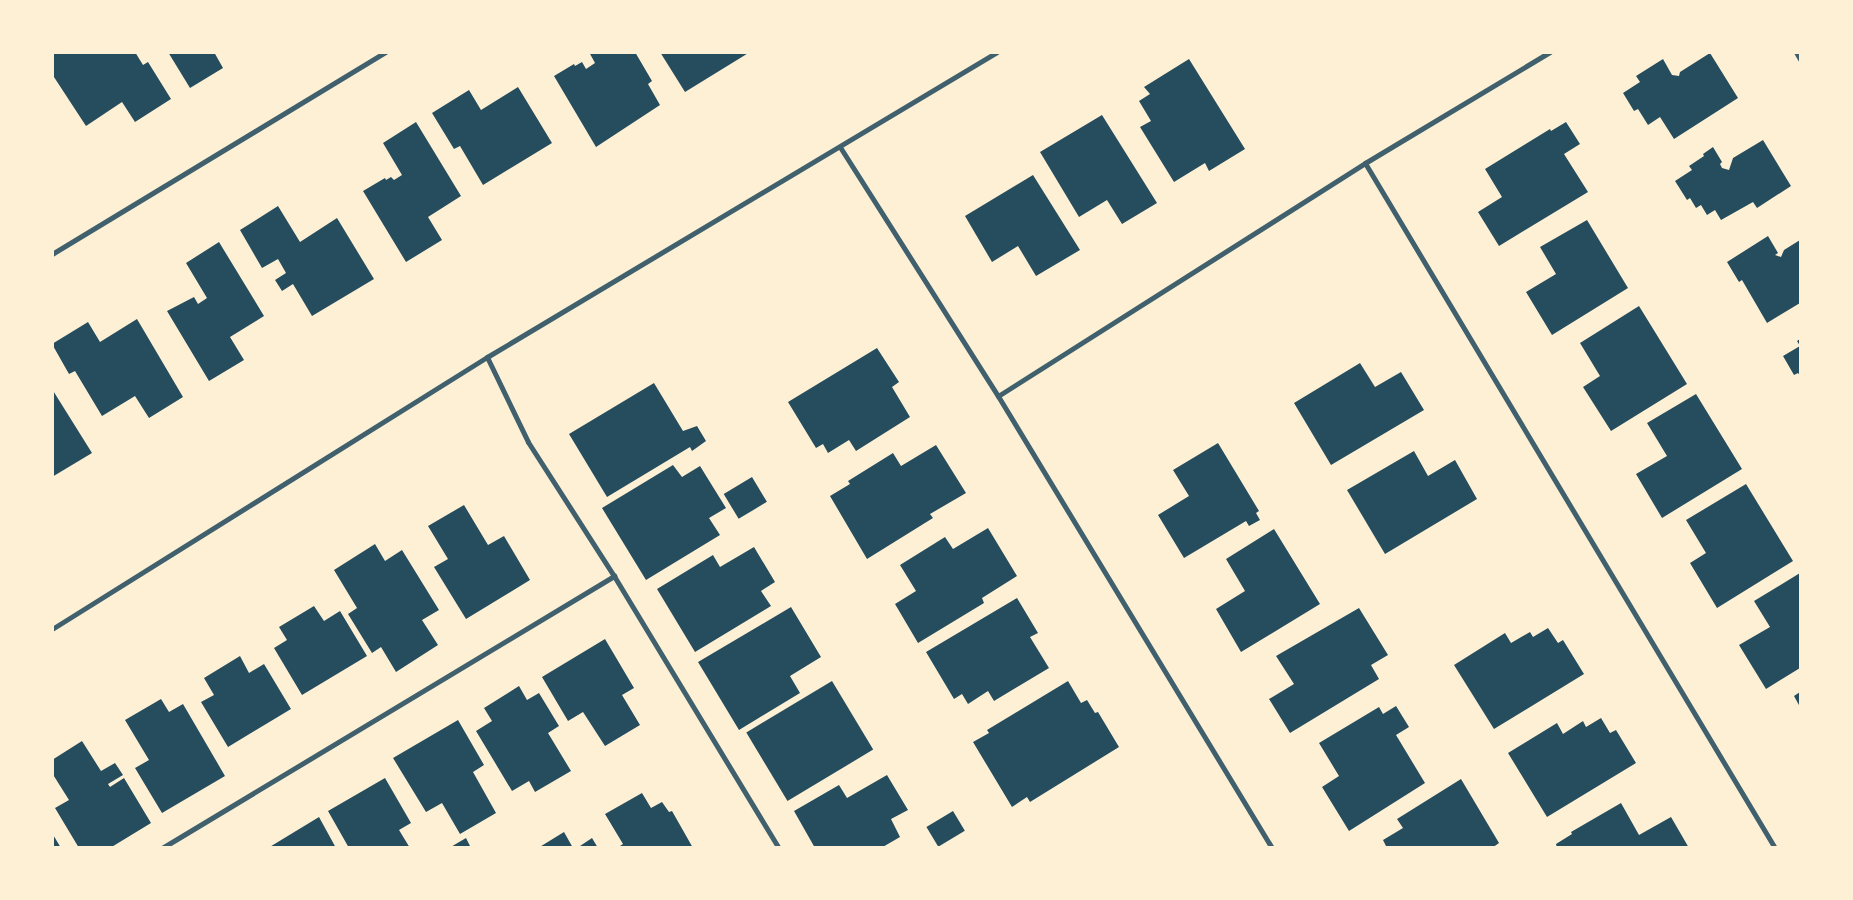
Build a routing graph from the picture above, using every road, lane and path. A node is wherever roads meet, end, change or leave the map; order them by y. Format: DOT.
graph roads {
  1 [pos="386,52"];
  2 [pos="997,52"];
  3 [pos="1550,52"];
  4 [pos="1796,52"];
  5 [pos="1800,59"];
  6 [pos="840,147"];
  7 [pos="1365,163"];
  8 [pos="52,254"];
  9 [pos="487,357"];
  10 [pos="998,396"];
  11 [pos="614,576"];
  12 [pos="52,630"];
  13 [pos="162,848"];
  14 [pos="779,848"];
  15 [pos="1272,848"];
  16 [pos="1775,848"];
  1 -- 8 [label="street"];
  2 -- 6 [label="street"];
  3 -- 7 [label="street"];
  4 -- 5 [label="street"];
  6 -- 9 [label="street"];
  6 -- 10 [label="street"];
  7 -- 10 [label="street"];
  7 -- 16 [label="street"];
  9 -- 11 [label="street"];
  9 -- 12 [label="street"];
  10 -- 15 [label="street"];
  11 -- 13 [label="street"];
  11 -- 14 [label="street"];
}
